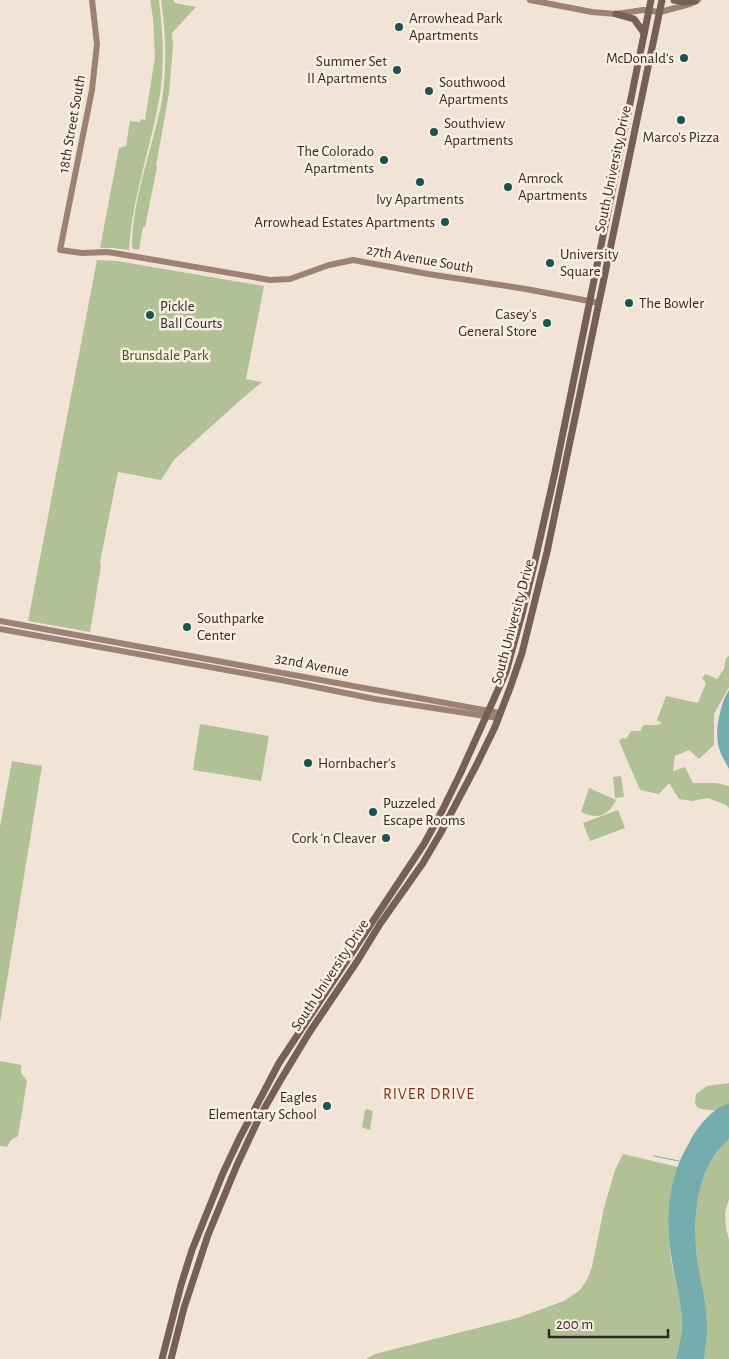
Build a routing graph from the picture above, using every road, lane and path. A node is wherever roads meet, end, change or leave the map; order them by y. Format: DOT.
graph roads {
  1 [pos="92,0"];
  2 [pos="530,0"];
  3 [pos="651,0"];
  4 [pos="662,0"];
  5 [pos="674,0"];
  6 [pos="697,1"];
  7 [pos="649,11"];
  8 [pos="660,12"];
  9 [pos="616,14"];
  10 [pos="644,34"];
  11 [pos="637,69"];
  12 [pos="639,111"];
  13 [pos="628,114"];
  14 [pos="630,150"];
  15 [pos="60,250"];
  16 [pos="590,301"];
  17 [pos="599,303"];
  18 [pos="576,368"];
  19 [pos="578,404"];
  20 [pos="562,434"];
  21 [pos="564,474"];
  22 [pos="0,621"];
  23 [pos="0,629"];
  24 [pos="487,714"];
  25 [pos="499,716"];
  26 [pos="162,1359"];
  27 [pos="171,1359"];
  1 -- 15 [label="main road, 18th Street South"];
  2 -- 9 [label="main road"];
  3 -- 7 [label="main road, South University Drive"];
  4 -- 8 [label="main road, South University Drive"];
  5 -- 6 [label="main road"];
  6 -- 8 [label="main road"];
  7 -- 8 [label="main road"];
  7 -- 9 [label="main road"];
  7 -- 10 [label="main road, South University Drive"];
  8 -- 12 [label="main road, South University Drive"];
  9 -- 10 [label="main road"];
  10 -- 11 [label="main road, South University Drive"];
  11 -- 12 [label="main road"];
  11 -- 13 [label="main road, South University Drive"];
  12 -- 14 [label="main road, South University Drive"];
  13 -- 14 [label="main road"];
  13 -- 16 [label="main road, South University Drive"];
  14 -- 17 [label="main road, South University Drive"];
  15 -- 16 [label="main road, 27th Avenue South"];
  16 -- 17 [label="main road, 27th Avenue South"];
  16 -- 18 [label="main road, South University Drive"];
  17 -- 19 [label="main road, South University Drive"];
  18 -- 19 [label="main road"];
  18 -- 20 [label="main road, South University Drive"];
  19 -- 21 [label="main road, South University Drive"];
  20 -- 21 [label="main road"];
  20 -- 24 [label="main road, South University Drive"];
  21 -- 25 [label="main road, South University Drive"];
  22 -- 24 [label="main road, 32nd Avenue"];
  23 -- 24 [label="main road, 32nd Avenue"];
  24 -- 25 [label="main road, 32nd Avenue"];
  24 -- 26 [label="main road, South University Drive"];
  25 -- 27 [label="main road, South University Drive"];
}
